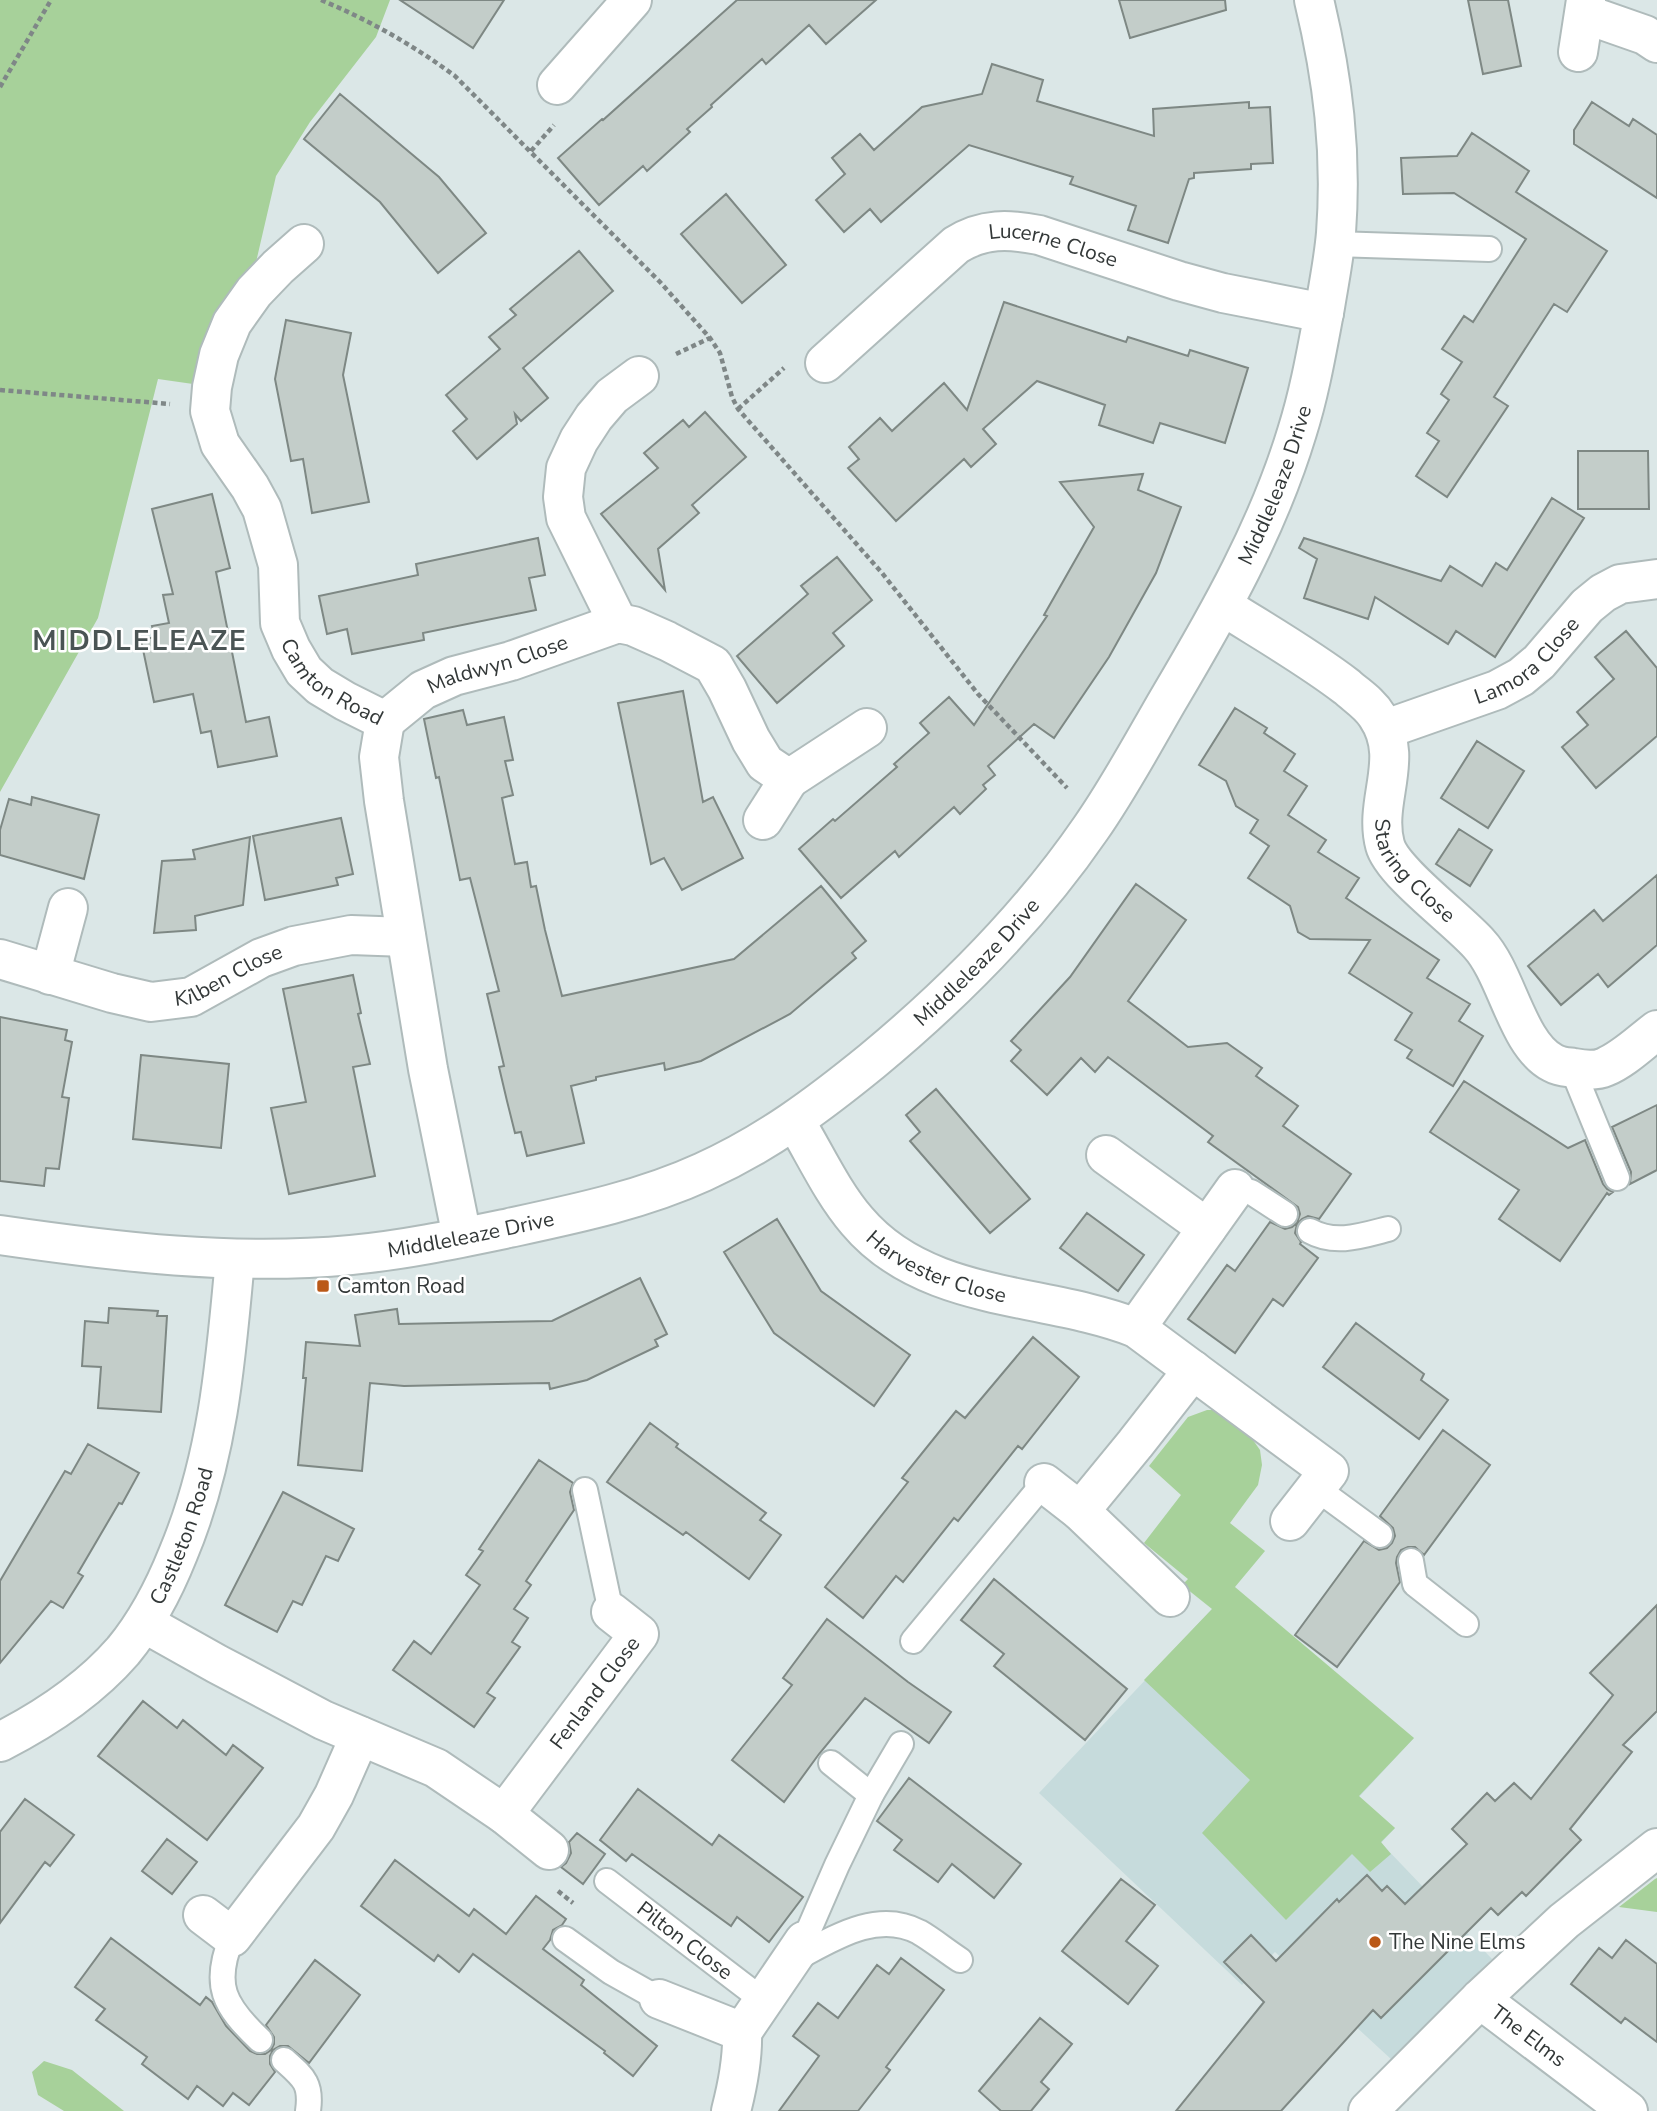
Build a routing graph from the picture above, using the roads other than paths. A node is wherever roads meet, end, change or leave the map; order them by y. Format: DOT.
graph roads {
  1 [pos="632,0"];
  2 [pos="1314,0"];
  3 [pos="1585,7"];
  4 [pos="1657,43"];
  5 [pos="1578,52"];
  6 [pos="557,85"];
  7 [pos="304,244"];
  8 [pos="1335,244"];
  9 [pos="1489,249"];
  10 [pos="1324,313"];
  11 [pos="825,363"];
  12 [pos="639,376"];
  13 [pos="1657,579"];
  14 [pos="1223,606"];
  15 [pos="618,623"];
  16 [pos="386,721"];
  17 [pos="867,728"];
  18 [pos="1386,729"];
  19 [pos="789,779"];
  20 [pos="763,820"];
  21 [pos="68,908"];
  22 [pos="406,937"];
  23 [pos="0,959"];
  24 [pos="50,975"];
  25 [pos="1657,1030"];
  26 [pos="1572,1068"];
  27 [pos="795,1121"];
  28 [pos="1107,1155"];
  29 [pos="1617,1178"];
  30 [pos="1235,1189"];
  31 [pos="1285,1214"];
  32 [pos="1208,1228"];
  33 [pos="1388,1229"];
  34 [pos="1310,1231"];
  35 [pos="0,1235"];
  36 [pos="462,1237"];
  37 [pos="235,1259"];
  38 [pos="1136,1328"];
  39 [pos="1192,1370"];
  40 [pos="1044,1483"];
  41 [pos="1316,1488"];
  42 [pos="585,1490"];
  43 [pos="1080,1511"];
  44 [pos="1290,1521"];
  45 [pos="1380,1535"];
  46 [pos="1411,1561"];
  47 [pos="1170,1597"];
  48 [pos="611,1612"];
  49 [pos="144,1623"];
  50 [pos="1466,1624"];
  51 [pos="913,1642"];
  52 [pos="360,1736"];
  53 [pos="0,1742"];
  54 [pos="901,1744"];
  55 [pos="831,1763"];
  56 [pos="871,1795"];
  57 [pos="504,1814"];
  58 [pos="1657,1848"];
  59 [pos="549,1850"];
  60 [pos="607,1881"];
  61 [pos="218,1926"];
  62 [pos="565,1939"];
  63 [pos="797,1951"];
  64 [pos="960,1960"];
  65 [pos="659,1999"];
  66 [pos="1480,1999"];
  67 [pos="753,2016"];
  68 [pos="260,2040"];
  69 [pos="284,2060"];
  70 [pos="308,2111"];
  71 [pos="731,2111"];
  72 [pos="1368,2111"];
  73 [pos="1628,2111"];
  1 -- 6 [label="street"];
  2 -- 8 [label="street, Middleleaze Drive"];
  3 -- 4 [label="street"];
  3 -- 5 [label="street"];
  7 -- 16 [label="street, Camton Road"];
  8 -- 9 [label="lane"];
  8 -- 10 [label="street, Middleleaze Drive"];
  10 -- 11 [label="street, Lucerne Close"];
  10 -- 14 [label="street, Middleleaze Drive"];
  12 -- 15 [label="street"];
  13 -- 18 [label="street, Lamora Close"];
  14 -- 18 [label="street"];
  14 -- 27 [label="street, Middleleaze Drive"];
  15 -- 16 [label="street, Maldwyn Close"];
  15 -- 19 [label="street"];
  16 -- 22 [label="street, Camton Road"];
  17 -- 19 [label="street"];
  18 -- 26 [label="street, Staring Close"];
  19 -- 20 [label="street"];
  21 -- 24 [label="street"];
  22 -- 24 [label="street, Kilben Close"];
  22 -- 36 [label="street, Camton Road"];
  23 -- 24 [label="street, Kilben Close"];
  25 -- 26 [label="street, Staring Close"];
  26 -- 29 [label="lane"];
  27 -- 36 [label="street, Middleleaze Drive"];
  27 -- 38 [label="street, Harvester Close"];
  28 -- 32 [label="street"];
  30 -- 31 [label="lane"];
  30 -- 32 [label="street"];
  32 -- 38 [label="street"];
  33 -- 34 [label="lane"];
  35 -- 37 [label="street, Middleleaze Drive"];
  36 -- 37 [label="street, Middleleaze Drive"];
  37 -- 49 [label="street, Castleton Road"];
  38 -- 39 [label="street, Harvester Close"];
  39 -- 41 [label="street, Harvester Close"];
  39 -- 43 [label="street"];
  40 -- 43 [label="street"];
  40 -- 51 [label="lane"];
  41 -- 44 [label="street"];
  41 -- 45 [label="lane"];
  42 -- 48 [label="lane, Fenland Close"];
  43 -- 47 [label="street"];
  46 -- 50 [label="lane"];
  48 -- 57 [label="street, Fenland Close"];
  49 -- 52 [label="street"];
  49 -- 53 [label="street, Castleton Road"];
  52 -- 57 [label="street"];
  52 -- 61 [label="street"];
  54 -- 56 [label="lane"];
  55 -- 56 [label="lane"];
  56 -- 63 [label="lane"];
  57 -- 59 [label="street"];
  58 -- 66 [label="street, The Elms"];
  60 -- 67 [label="lane, Pilton Close"];
  61 -- 68 [label="lane"];
  62 -- 65 [label="lane"];
  63 -- 64 [label="lane"];
  63 -- 67 [label="street"];
  65 -- 67 [label="street"];
  66 -- 72 [label="street"];
  66 -- 73 [label="street, The Elms"];
  67 -- 71 [label="street"];
  69 -- 70 [label="lane"];
}
